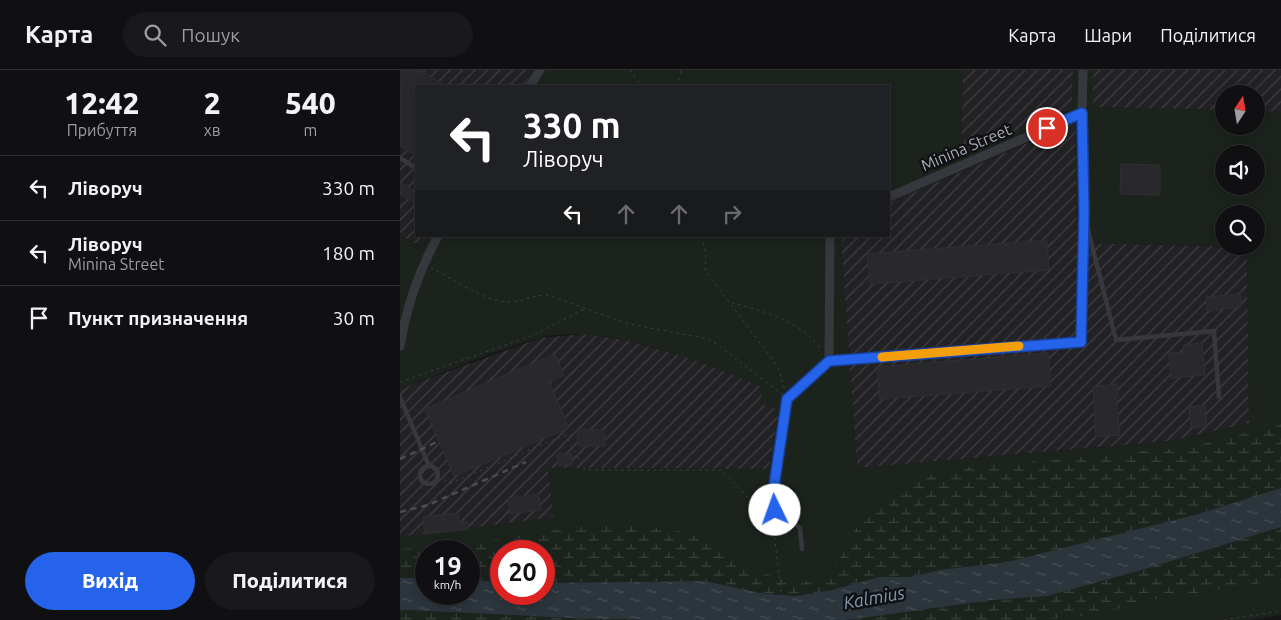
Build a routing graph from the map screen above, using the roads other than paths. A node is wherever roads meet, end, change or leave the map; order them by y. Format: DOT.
graph roads {
  1 [pos="540,70"];
  2 [pos="1083,70"];
  3 [pos="531,85"];
  4 [pos="1082,113"];
  5 [pos="400,158"];
  6 [pos="415,167"];
  7 [pos="890,197"];
  8 [pos="1084,212"];
  9 [pos="437,237"];
  10 [pos="830,237"];
  11 [pos="400,346"];
  12 [pos="829,361"];
  13 [pos="400,397"];
  14 [pos="1220,397"];
  15 [pos="429,466"];
  16 [pos="802,548"];
  1 -- 3 [label="street"];
  2 -- 4 [label="street"];
  4 -- 7 [label="street, Minina Street"];
  4 -- 8 [label="lane"];
  5 -- 6 [label="lane"];
  8 -- 12 [label="lane"];
  8 -- 14 [label="lane"];
  9 -- 11 [label="street"];
  10 -- 12 [label="street"];
  12 -- 16 [label="lane"];
  13 -- 15 [label="lane"];
  15 -- 15 [label="lane"];
}
